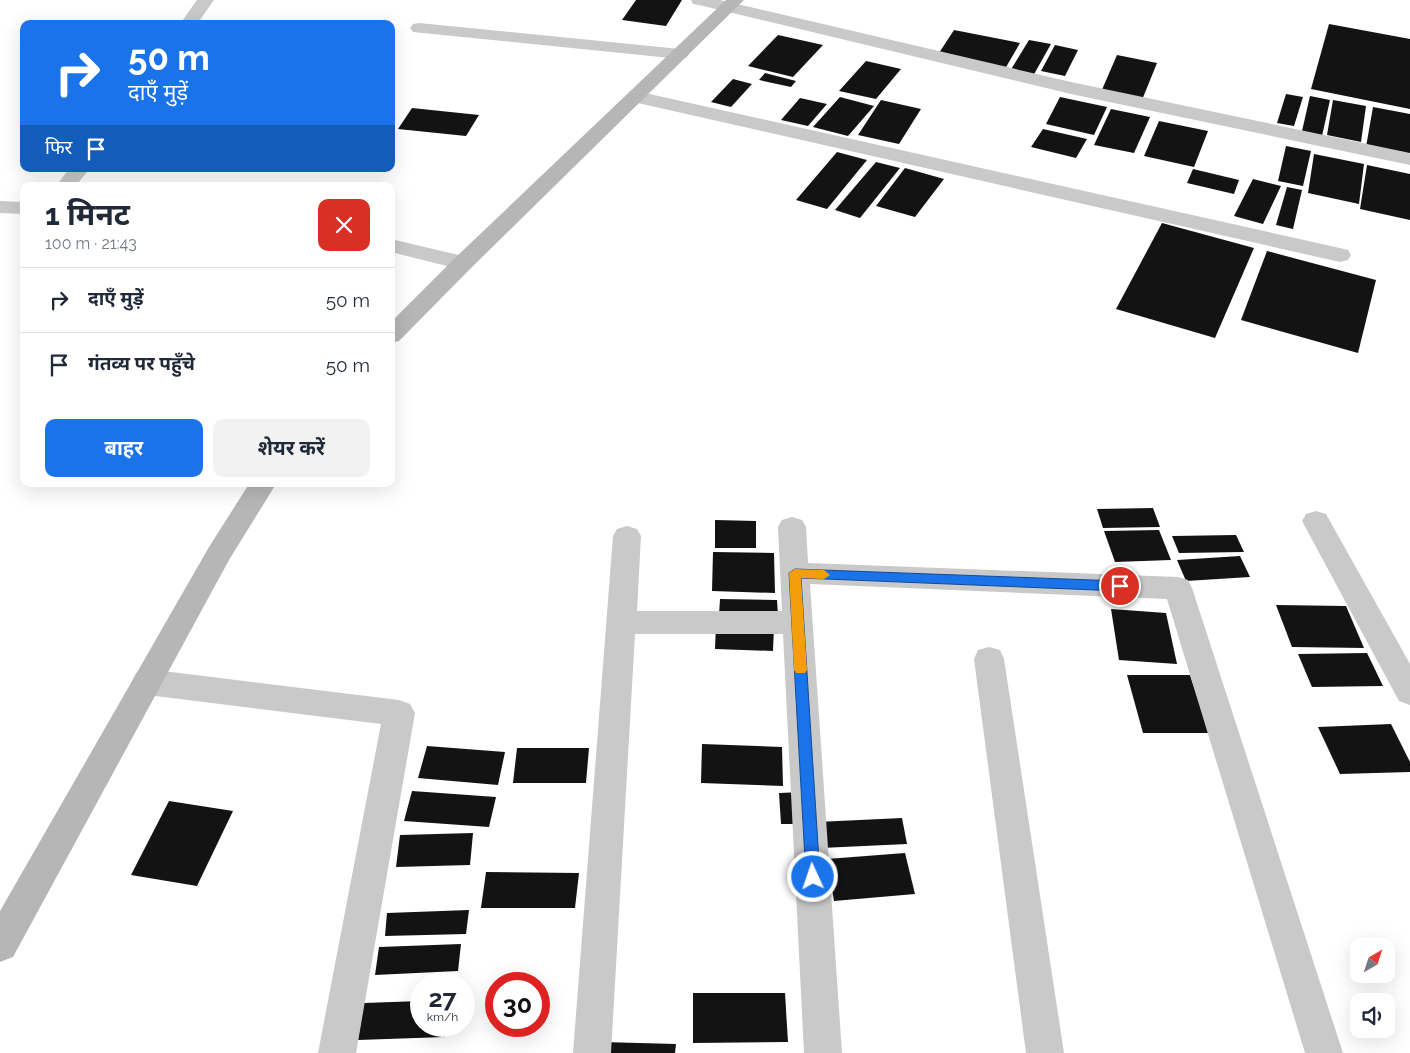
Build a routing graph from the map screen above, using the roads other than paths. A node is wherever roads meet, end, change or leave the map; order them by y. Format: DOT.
graph roads {
  1 [pos="206,0"];
  2 [pos="699,0"];
  3 [pos="732,4"];
  4 [pos="191,20"];
  5 [pos="419,28"];
  6 [pos="680,54"];
  7 [pos="636,96"];
  8 [pos="1410,159"];
  9 [pos="77,172"];
  10 [pos="69,182"];
  11 [pos="0,207"];
  12 [pos="20,208"];
  13 [pos="395,246"];
  14 [pos="1340,255"];
  15 [pos="464,263"];
  16 [pos="395,332"];
  17 [pos="261,487"];
  18 [pos="1316,521"];
  19 [pos="792,527"];
  20 [pos="627,536"];
  21 [pos="795,573"];
  22 [pos="621,622"];
  23 [pos="798,622"];
  24 [pos="989,659"];
  25 [pos="147,682"];
  26 [pos="1410,692"];
  27 [pos="0,945"];
  28 [pos="337,1053"];
  29 [pos="592,1053"];
  30 [pos="823,1053"];
  31 [pos="1045,1053"];
  32 [pos="1324,1053"];
  1 -- 4 [label="street"];
  2 -- 3 [label="street"];
  3 -- 6 [label="main road"];
  3 -- 8 [label="street"];
  5 -- 6 [label="street"];
  6 -- 7 [label="main road"];
  7 -- 14 [label="street"];
  7 -- 15 [label="main road"];
  9 -- 10 [label="street"];
  11 -- 12 [label="street"];
  13 -- 15 [label="street"];
  15 -- 16 [label="main road"];
  17 -- 25 [label="main road"];
  18 -- 26 [label="street"];
  19 -- 21 [label="street"];
  20 -- 22 [label="street"];
  21 -- 23 [label="street"];
  21 -- 32 [label="street"];
  22 -- 23 [label="street"];
  22 -- 29 [label="street"];
  23 -- 30 [label="street"];
  24 -- 31 [label="street"];
  25 -- 27 [label="main road"];
  25 -- 28 [label="street"];
}
